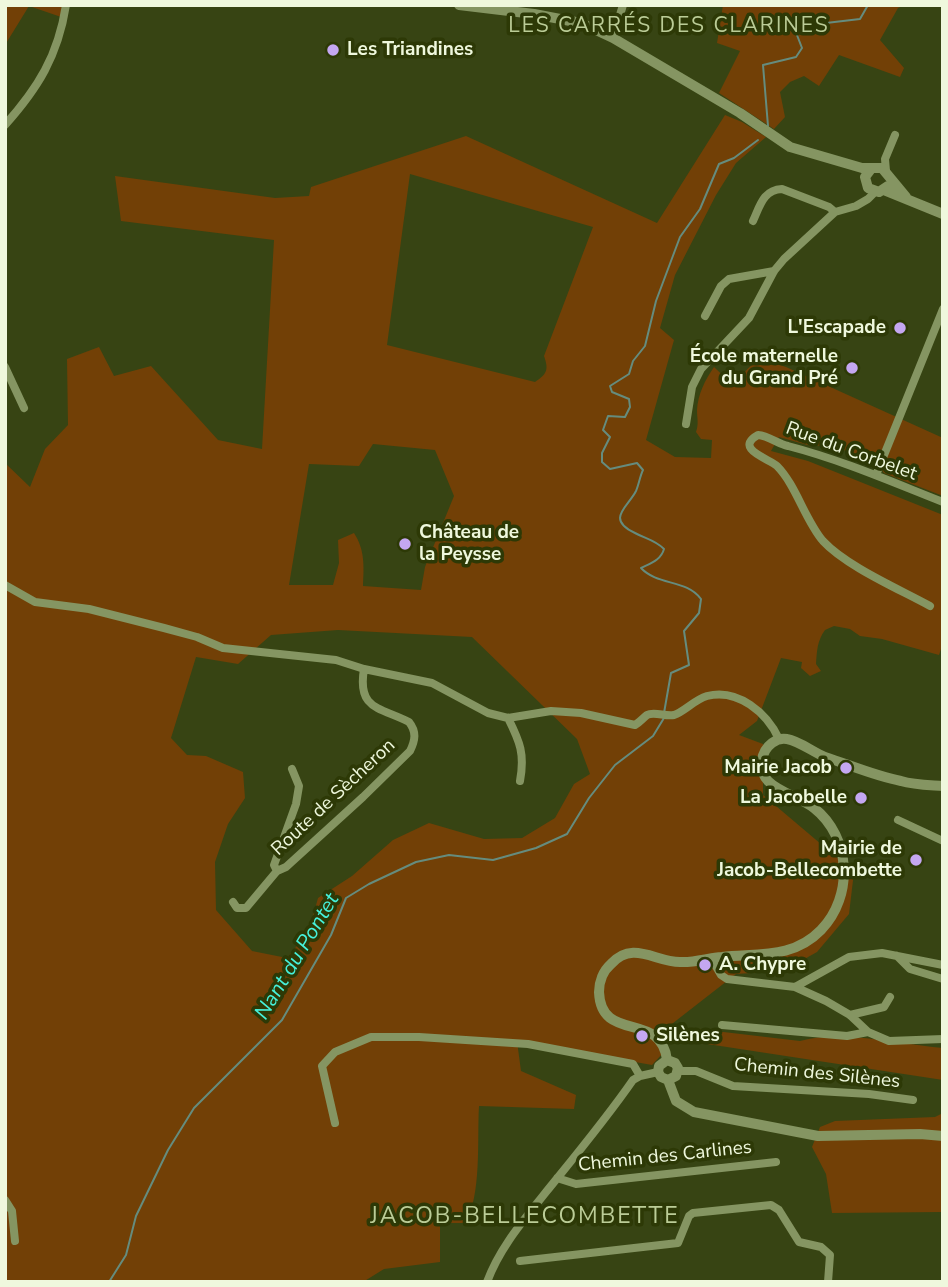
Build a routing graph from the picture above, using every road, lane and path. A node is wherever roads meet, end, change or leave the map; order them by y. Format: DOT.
graph roads {
  1 [pos="66,5"];
  2 [pos="459,5"];
  3 [pos="623,5"];
  4 [pos="533,9"];
  5 [pos="613,38"];
  6 [pos="5,125"];
  7 [pos="895,135"];
  8 [pos="886,159"];
  9 [pos="888,175"];
  10 [pos="873,180"];
  11 [pos="905,197"];
  12 [pos="835,212"];
  13 [pos="943,214"];
  14 [pos="753,221"];
  15 [pos="774,271"];
  16 [pos="943,309"];
  17 [pos="705,316"];
  18 [pos="5,367"];
  19 [pos="24,408"];
  20 [pos="686,424"];
  21 [pos="876,475"];
  22 [pos="943,502"];
  23 [pos="5,585"];
  24 [pos="930,606"];
  25 [pos="364,669"];
  26 [pos="508,718"];
  27 [pos="779,739"];
  28 [pos="292,769"];
  29 [pos="520,781"];
  30 [pos="943,786"];
  31 [pos="898,820"];
  32 [pos="943,841"];
  33 [pos="277,872"];
  34 [pos="233,902"];
  35 [pos="728,956"];
  36 [pos="897,956"];
  37 [pos="711,958"];
  38 [pos="943,965"];
  39 [pos="727,979"];
  40 [pos="943,979"];
  41 [pos="795,988"];
  42 [pos="890,997"];
  43 [pos="850,1015"];
  44 [pos="722,1025"];
  45 [pos="868,1032"];
  46 [pos="943,1039"];
  47 [pos="667,1060"];
  48 [pos="678,1071"];
  49 [pos="658,1072"];
  50 [pos="640,1076"];
  51 [pos="668,1080"];
  52 [pos="913,1100"];
  53 [pos="335,1123"];
  54 [pos="943,1136"];
  55 [pos="776,1162"];
  56 [pos="557,1178"];
  57 [pos="5,1200"];
  58 [pos="15,1241"];
  59 [pos="520,1261"];
  60 [pos="487,1282"];
  61 [pos="828,1282"];
  1 -- 6 [label="street"];
  2 -- 4 [label="street"];
  3 -- 5 [label="street"];
  4 -- 5 [label="street"];
  5 -- 10 [label="street"];
  7 -- 8 [label="street"];
  8 -- 9 [label="street"];
  8 -- 10 [label="street"];
  9 -- 10 [label="street"];
  9 -- 10 [label="street"];
  9 -- 11 [label="street"];
  10 -- 11 [label="street"];
  10 -- 12 [label="street"];
  11 -- 13 [label="street"];
  12 -- 14 [label="street"];
  12 -- 15 [label="street"];
  15 -- 17 [label="street"];
  15 -- 20 [label="street"];
  16 -- 21 [label="street"];
  18 -- 19 [label="street"];
  21 -- 22 [label="street, Rue du Corbelet"];
  21 -- 24 [label="street, Rue du Corbelet"];
  23 -- 25 [label="street"];
  25 -- 26 [label="street"];
  25 -- 33 [label="street, Route de Sècheron"];
  26 -- 27 [label="street"];
  26 -- 29 [label="street"];
  27 -- 30 [label="street"];
  27 -- 35 [label="street"];
  28 -- 33 [label="street, Route de Sècheron"];
  31 -- 32 [label="street"];
  33 -- 34 [label="street"];
  35 -- 37 [label="street"];
  35 -- 39 [label="street"];
  36 -- 38 [label="street"];
  36 -- 40 [label="street"];
  36 -- 41 [label="street"];
  37 -- 39 [label="street"];
  37 -- 47 [label="street"];
  39 -- 41 [label="street"];
  41 -- 43 [label="street"];
  42 -- 43 [label="street"];
  43 -- 45 [label="street"];
  44 -- 45 [label="street"];
  45 -- 46 [label="street"];
  47 -- 48 [label="street"];
  47 -- 49 [label="street"];
  48 -- 51 [label="street"];
  48 -- 52 [label="street, Chemin des Silènes"];
  49 -- 50 [label="street"];
  49 -- 51 [label="street"];
  50 -- 53 [label="street"];
  50 -- 56 [label="street"];
  51 -- 54 [label="street"];
  55 -- 56 [label="street, Chemin des Carlines"];
  56 -- 60 [label="street"];
  57 -- 58 [label="street"];
  59 -- 61 [label="street"];
}
